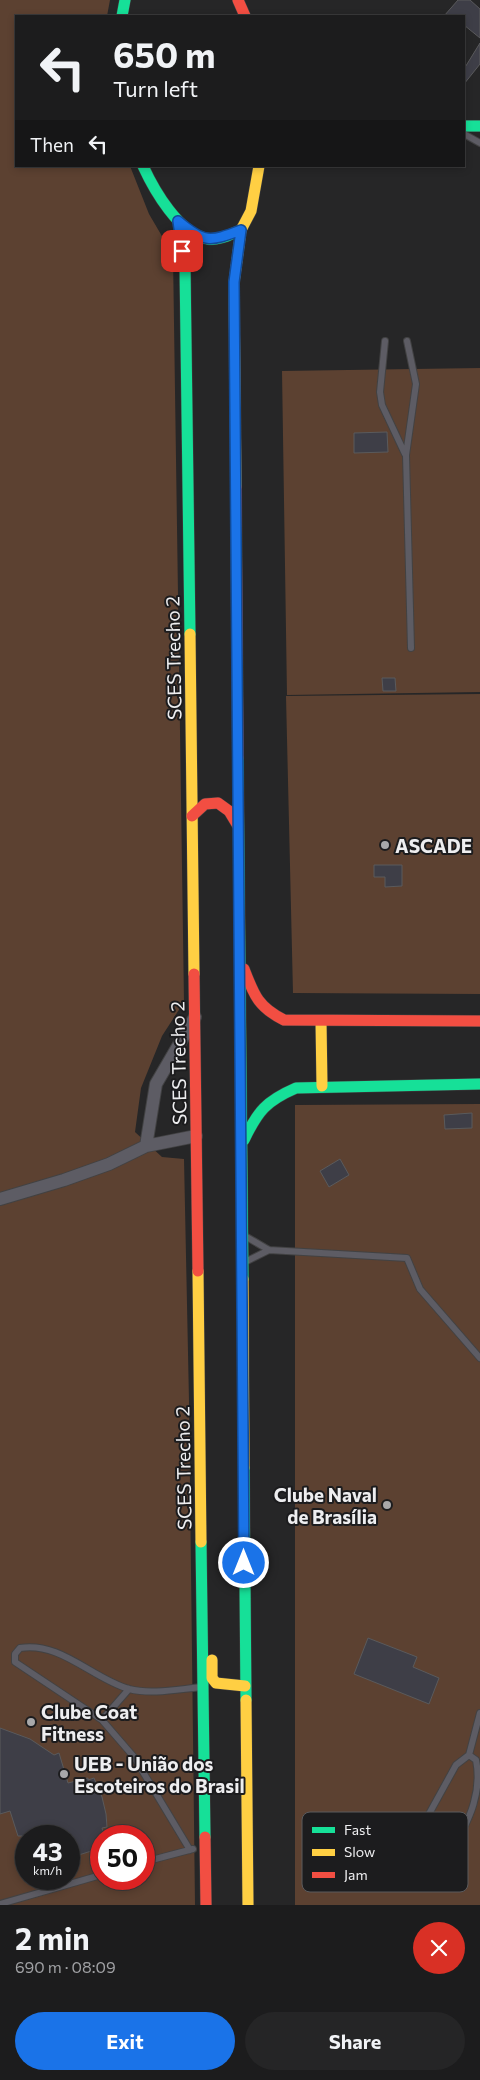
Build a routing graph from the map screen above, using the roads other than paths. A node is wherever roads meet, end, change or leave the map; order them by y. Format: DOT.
graph roads {
  1 [pos="125,0"];
  2 [pos="238,0"];
  3 [pos="122,15"];
  4 [pos="245,15"];
  5 [pos="465,126"];
  6 [pos="480,126"];
  7 [pos="465,135"];
  8 [pos="480,143"];
  9 [pos="145,167"];
  10 [pos="259,167"];
  11 [pos="178,221"];
  12 [pos="241,230"];
  13 [pos="385,341"];
  14 [pos="407,341"];
  15 [pos="406,455"];
  16 [pos="411,648"];
  17 [pos="192,816"];
  18 [pos="238,826"];
  19 [pos="240,958"];
  20 [pos="195,1017"];
  21 [pos="321,1021"];
  22 [pos="480,1022"];
  23 [pos="480,1084"];
  24 [pos="322,1086"];
  25 [pos="196,1136"];
  26 [pos="242,1144"];
  27 [pos="146,1146"];
  28 [pos="0,1199"];
  29 [pos="243,1234"];
  30 [pos="269,1250"];
  31 [pos="243,1264"];
  32 [pos="480,1358"];
  33 [pos="202,1586"];
  34 [pos="245,1686"];
  35 [pos="203,1687"];
  36 [pos="129,1689"];
  37 [pos="480,1713"];
  38 [pos="102,1720"];
  39 [pos="469,1755"];
  40 [pos="430,1812"];
  41 [pos="468,1817"];
  42 [pos="205,1847"];
  43 [pos="190,1850"];
  44 [pos="155,1859"];
  45 [pos="90,1878"];
  46 [pos="0,1904"];
  47 [pos="206,1905"];
  48 [pos="248,1905"];
  1 -- 3 [label="main road"];
  2 -- 4 [label="main road"];
  5 -- 6 [label="main road"];
  7 -- 8 [label="lane"];
  9 -- 11 [label="main road"];
  10 -- 12 [label="main road"];
  11 -- 12 [label="main road"];
  11 -- 17 [label="main road, SCES Trecho 2"];
  12 -- 18 [label="main road"];
  13 -- 15 [label="lane"];
  14 -- 15 [label="lane"];
  15 -- 16 [label="lane"];
  17 -- 18 [label="main road"];
  17 -- 20 [label="main road, SCES Trecho 2"];
  18 -- 19 [label="main road"];
  19 -- 21 [label="main road"];
  19 -- 26 [label="main road"];
  20 -- 25 [label="main road, SCES Trecho 2"];
  20 -- 27 [label="street"];
  21 -- 22 [label="main road"];
  21 -- 24 [label="main road"];
  23 -- 24 [label="main road"];
  24 -- 26 [label="main road"];
  25 -- 27 [label="street"];
  25 -- 33 [label="main road, SCES Trecho 2"];
  26 -- 29 [label="main road"];
  27 -- 28 [label="street"];
  29 -- 30 [label="lane"];
  29 -- 31 [label="main road"];
  30 -- 31 [label="lane"];
  30 -- 32 [label="lane"];
  31 -- 34 [label="main road"];
  33 -- 34 [label="main road"];
  33 -- 35 [label="main road, SCES Trecho 2"];
  34 -- 48 [label="main road"];
  35 -- 36 [label="lane"];
  35 -- 42 [label="main road, SCES Trecho 2"];
  36 -- 38 [label="lane"];
  36 -- 38 [label="lane"];
  37 -- 39 [label="lane"];
  38 -- 43 [label="lane"];
  39 -- 40 [label="lane"];
  39 -- 41 [label="lane"];
  42 -- 43 [label="lane"];
  42 -- 47 [label="main road, SCES Trecho 2"];
  43 -- 44 [label="lane"];
  45 -- 46 [label="lane"];
}
